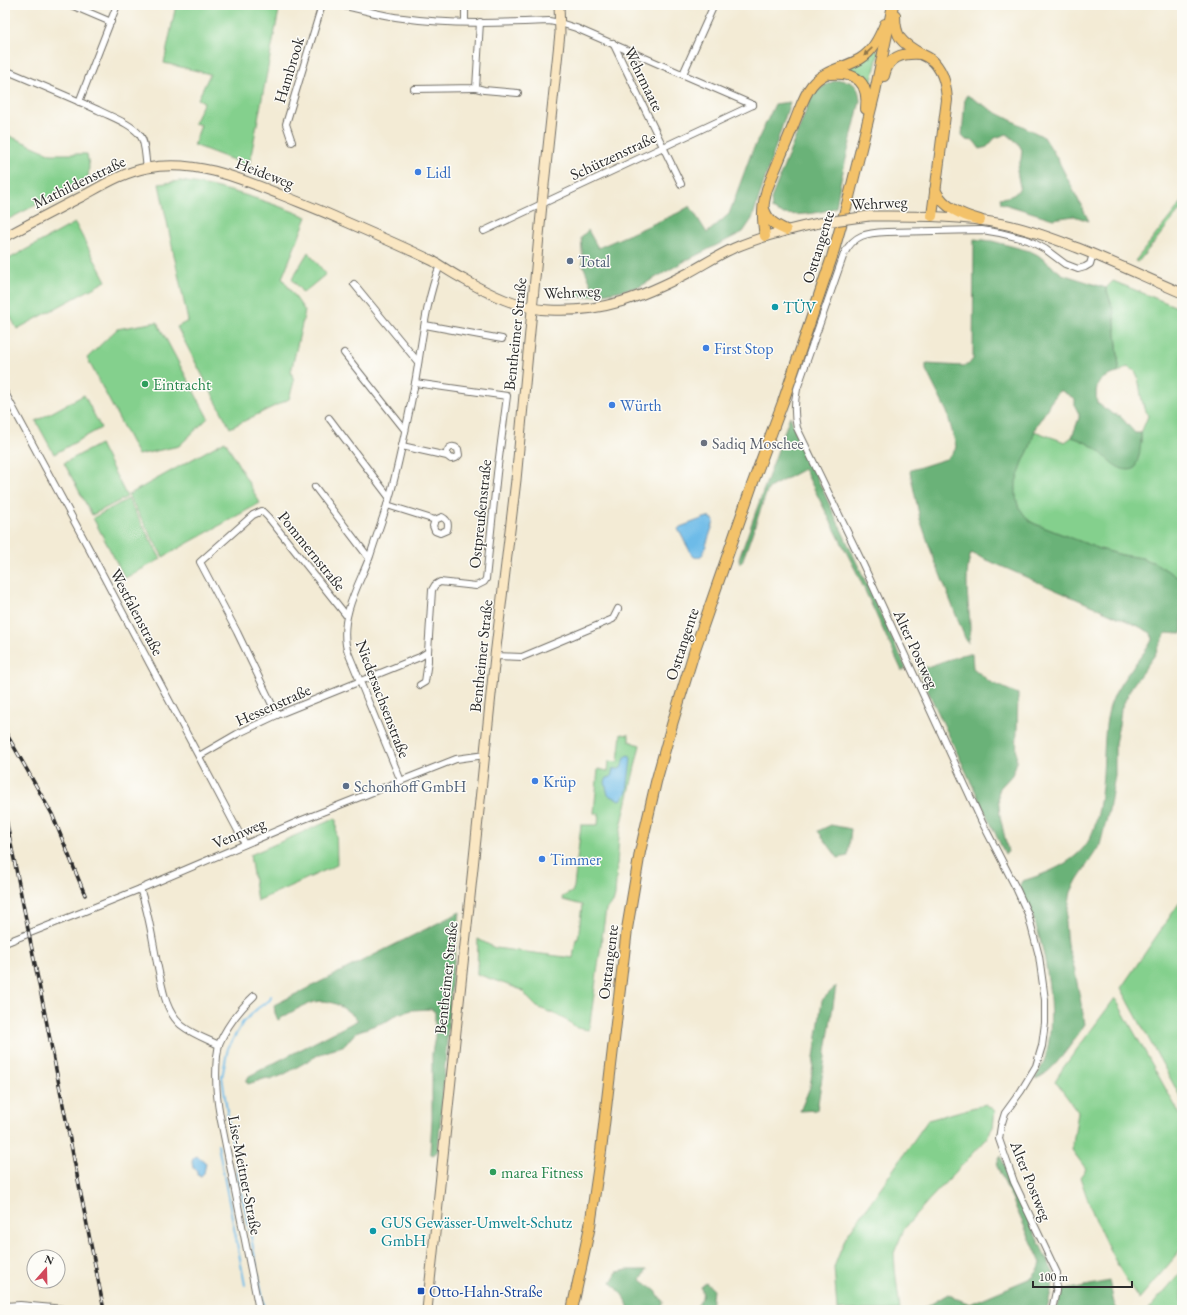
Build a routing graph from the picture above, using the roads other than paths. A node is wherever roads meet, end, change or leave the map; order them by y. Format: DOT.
graph roads {
  1 [pos="71,5"];
  2 [pos="117,5"];
  3 [pos="322,5"];
  4 [pos="340,5"];
  5 [pos="465,5"];
  6 [pos="559,5"];
  7 [pos="714,5"];
  8 [pos="893,5"];
  9 [pos="363,7"];
  10 [pos="111,22"];
  11 [pos="465,22"];
  12 [pos="480,22"];
  13 [pos="560,23"];
  14 [pos="613,43"];
  15 [pos="922,54"];
  16 [pos="5,70"];
  17 [pos="683,74"];
  18 [pos="826,74"];
  19 [pos="476,88"];
  20 [pos="414,89"];
  21 [pos="518,93"];
  22 [pos="79,102"];
  23 [pos="753,104"];
  24 [pos="870,112"];
  25 [pos="863,138"];
  26 [pos="292,142"];
  27 [pos="663,147"];
  28 [pos="147,168"];
  29 [pos="681,184"];
  30 [pos="935,190"];
  31 [pos="763,203"];
  32 [pos="542,204"];
  33 [pos="932,216"];
  34 [pos="980,220"];
  35 [pos="786,230"];
  36 [pos="484,231"];
  37 [pos="765,236"];
  38 [pos="5,237"];
  39 [pos="1093,254"];
  40 [pos="440,265"];
  41 [pos="354,284"];
  42 [pos="1182,293"];
  43 [pos="533,309"];
  44 [pos="425,325"];
  45 [pos="502,339"];
  46 [pos="344,353"];
  47 [pos="418,362"];
  48 [pos="415,383"];
  49 [pos="5,393"];
  50 [pos="329,418"];
  51 [pos="404,430"];
  52 [pos="402,446"];
  53 [pos="447,456"];
  54 [pos="314,486"];
  55 [pos="389,497"];
  56 [pos="387,505"];
  57 [pos="435,520"];
  58 [pos="369,558"];
  59 [pos="618,609"];
  60 [pos="346,615"];
  61 [pos="428,652"];
  62 [pos="495,656"];
  63 [pos="360,681"];
  64 [pos="420,685"];
  65 [pos="277,715"];
  66 [pos="485,755"];
  67 [pos="199,756"];
  68 [pos="401,780"];
  69 [pos="245,844"];
  70 [pos="140,889"];
  71 [pos="5,943"];
  72 [pos="254,996"];
  73 [pos="219,1045"];
  74 [pos="5,1306"];
  75 [pos="75,1310"];
  76 [pos="259,1310"];
  77 [pos="426,1310"];
  78 [pos="572,1310"];
  79 [pos="1052,1310"];
  1 -- 10 [label="street"];
  2 -- 10 [label="street"];
  3 -- 26 [label="street, Hambrook"];
  4 -- 9 [label="street, Wehrmaate"];
  5 -- 11 [label="street"];
  6 -- 13 [label="street, Bentheimer Straße"];
  7 -- 17 [label="street"];
  8 -- 15 [label="main road"];
  8 -- 18 [label="main road, one-way"];
  8 -- 24 [label="main road, Osttangente"];
  9 -- 11 [label="street, Wehrmaate"];
  10 -- 22 [label="street"];
  11 -- 12 [label="street, Wehrmaate"];
  12 -- 13 [label="street, Wehrmaate"];
  12 -- 19 [label="street"];
  13 -- 14 [label="street, Wehrmaate"];
  13 -- 32 [label="street, Bentheimer Straße"];
  14 -- 17 [label="street, Wehrmaate"];
  14 -- 27 [label="street, Wehrmaate"];
  15 -- 24 [label="main road"];
  15 -- 30 [label="main road"];
  16 -- 22 [label="street"];
  17 -- 23 [label="street, Wehrmaate"];
  18 -- 25 [label="main road"];
  18 -- 31 [label="main road"];
  19 -- 20 [label="street"];
  19 -- 21 [label="street"];
  22 -- 28 [label="street"];
  23 -- 27 [label="street, Schützenstraße"];
  24 -- 25 [label="main road, Osttangente"];
  25 -- 78 [label="main road, Osttangente"];
  27 -- 29 [label="street, Wehrmaate"];
  27 -- 32 [label="street, Schützenstraße"];
  28 -- 38 [label="street, Mathildenstraße"];
  28 -- 40 [label="street, Heideweg"];
  30 -- 33 [label="main road"];
  30 -- 34 [label="main road"];
  31 -- 35 [label="main road"];
  31 -- 37 [label="main road"];
  32 -- 36 [label="street, Schützenstraße"];
  32 -- 43 [label="street, Bentheimer Straße"];
  33 -- 34 [label="street, Wehrweg"];
  33 -- 35 [label="street, Wehrweg, bridge"];
  34 -- 39 [label="street, Wehrweg"];
  35 -- 37 [label="street, Wehrweg"];
  37 -- 43 [label="street, Wehrweg"];
  39 -- 42 [label="street, Wehrweg"];
  39 -- 79 [label="street, Alter Postweg"];
  40 -- 43 [label="street, Heideweg"];
  40 -- 44 [label="street, Niedersachsenstraße"];
  41 -- 47 [label="street"];
  43 -- 62 [label="street, Bentheimer Straße"];
  44 -- 45 [label="street"];
  44 -- 47 [label="street, Niedersachsenstraße"];
  46 -- 51 [label="street"];
  47 -- 48 [label="street, Niedersachsenstraße"];
  48 -- 51 [label="street, Niedersachsenstraße"];
  48 -- 61 [label="street, Ostpreußenstraße"];
  49 -- 67 [label="street, Westfalenstraße"];
  50 -- 55 [label="street"];
  51 -- 52 [label="street, Niedersachsenstraße"];
  52 -- 53 [label="street"];
  52 -- 55 [label="street, Niedersachsenstraße"];
  54 -- 58 [label="street"];
  55 -- 56 [label="street, Niedersachsenstraße"];
  56 -- 57 [label="street"];
  56 -- 58 [label="street, Niedersachsenstraße"];
  58 -- 60 [label="street, Niedersachsenstraße"];
  59 -- 62 [label="street"];
  60 -- 63 [label="street, Niedersachsenstraße"];
  60 -- 65 [label="street, Pommernstraße"];
  61 -- 63 [label="street"];
  61 -- 64 [label="street"];
  62 -- 66 [label="street, Bentheimer Straße"];
  63 -- 65 [label="street, Hessenstraße"];
  63 -- 68 [label="street, Niedersachsenstraße"];
  65 -- 67 [label="street, Hessenstraße"];
  66 -- 68 [label="street, Vennweg"];
  66 -- 77 [label="street, Bentheimer Straße"];
  67 -- 69 [label="street, Westfalenstraße"];
  68 -- 69 [label="street, Vennweg"];
  69 -- 70 [label="street, Vennweg"];
  70 -- 71 [label="street, Vennweg"];
  70 -- 73 [label="street"];
  72 -- 73 [label="street, Lise-Meitner-Straße"];
  73 -- 76 [label="street, Lise-Meitner-Straße"];
  74 -- 75 [label="street"];
}
